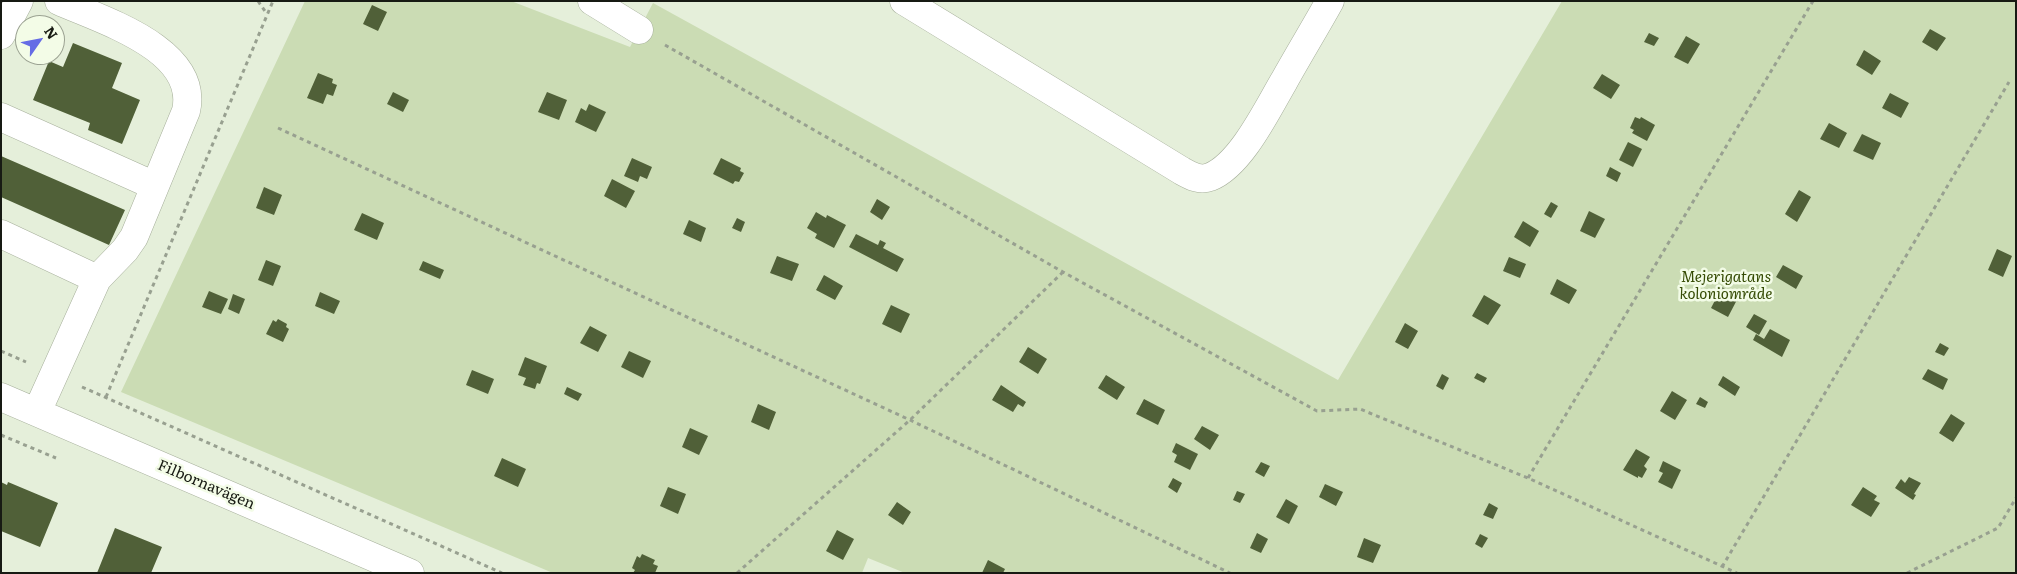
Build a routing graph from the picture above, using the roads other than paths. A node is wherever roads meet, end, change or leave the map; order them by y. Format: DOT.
graph roads {
  1 [pos="20,1"];
  2 [pos="59,1"];
  3 [pos="592,1"];
  4 [pos="904,1"];
  5 [pos="1330,1"];
  6 [pos="639,30"];
  7 [pos="1,35"];
  8 [pos="1,118"];
  9 [pos="155,186"];
  10 [pos="1,234"];
  11 [pos="97,279"];
  12 [pos="1,397"];
  13 [pos="37,412"];
  14 [pos="410,573"];
  1 -- 7 [label="street"];
  2 -- 9 [label="street"];
  3 -- 6 [label="street"];
  4 -- 5 [label="street"];
  8 -- 9 [label="street"];
  9 -- 11 [label="street"];
  10 -- 11 [label="street"];
  11 -- 13 [label="street"];
  12 -- 13 [label="street, Filbornavägen"];
  13 -- 14 [label="street, Filbornavägen"];
}
